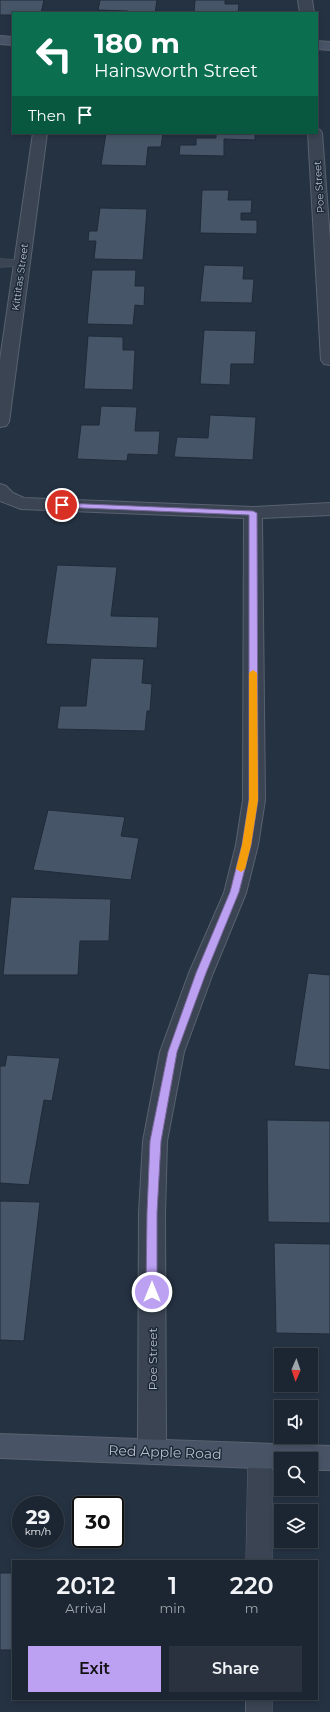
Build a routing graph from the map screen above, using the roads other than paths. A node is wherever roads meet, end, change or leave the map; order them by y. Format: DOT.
graph roads {
  1 [pos="305,0"];
  2 [pos="307,12"];
  3 [pos="0,40"];
  4 [pos="12,41"];
  5 [pos="318,45"];
  6 [pos="330,46"];
  7 [pos="40,134"];
  8 [pos="315,134"];
  9 [pos="0,263"];
  10 [pos="22,263"];
  11 [pos="5,350"];
  12 [pos="330,360"];
  13 [pos="0,422"];
  14 [pos="0,490"];
  15 [pos="330,509"];
  16 [pos="253,513"];
  17 [pos="0,1446"];
  18 [pos="152,1452"];
  19 [pos="260,1456"];
  20 [pos="330,1458"];
  21 [pos="259,1560"];
  22 [pos="259,1700"];
  23 [pos="259,1712"];
  1 -- 2 [label="street"];
  3 -- 4 [label="street"];
  5 -- 6 [label="street"];
  7 -- 10 [label="street, Kittitas Street"];
  8 -- 12 [label="street, Poe Street"];
  9 -- 10 [label="lane"];
  10 -- 11 [label="street, Kittitas Street"];
  11 -- 13 [label="street, Kittitas Street"];
  14 -- 16 [label="street"];
  15 -- 16 [label="street"];
  16 -- 18 [label="street, Poe Street"];
  17 -- 18 [label="street, Red Apple Road"];
  18 -- 19 [label="street, Red Apple Road"];
  19 -- 20 [label="street, Red Apple Road"];
  19 -- 21 [label="lane"];
  22 -- 23 [label="lane"];
}
